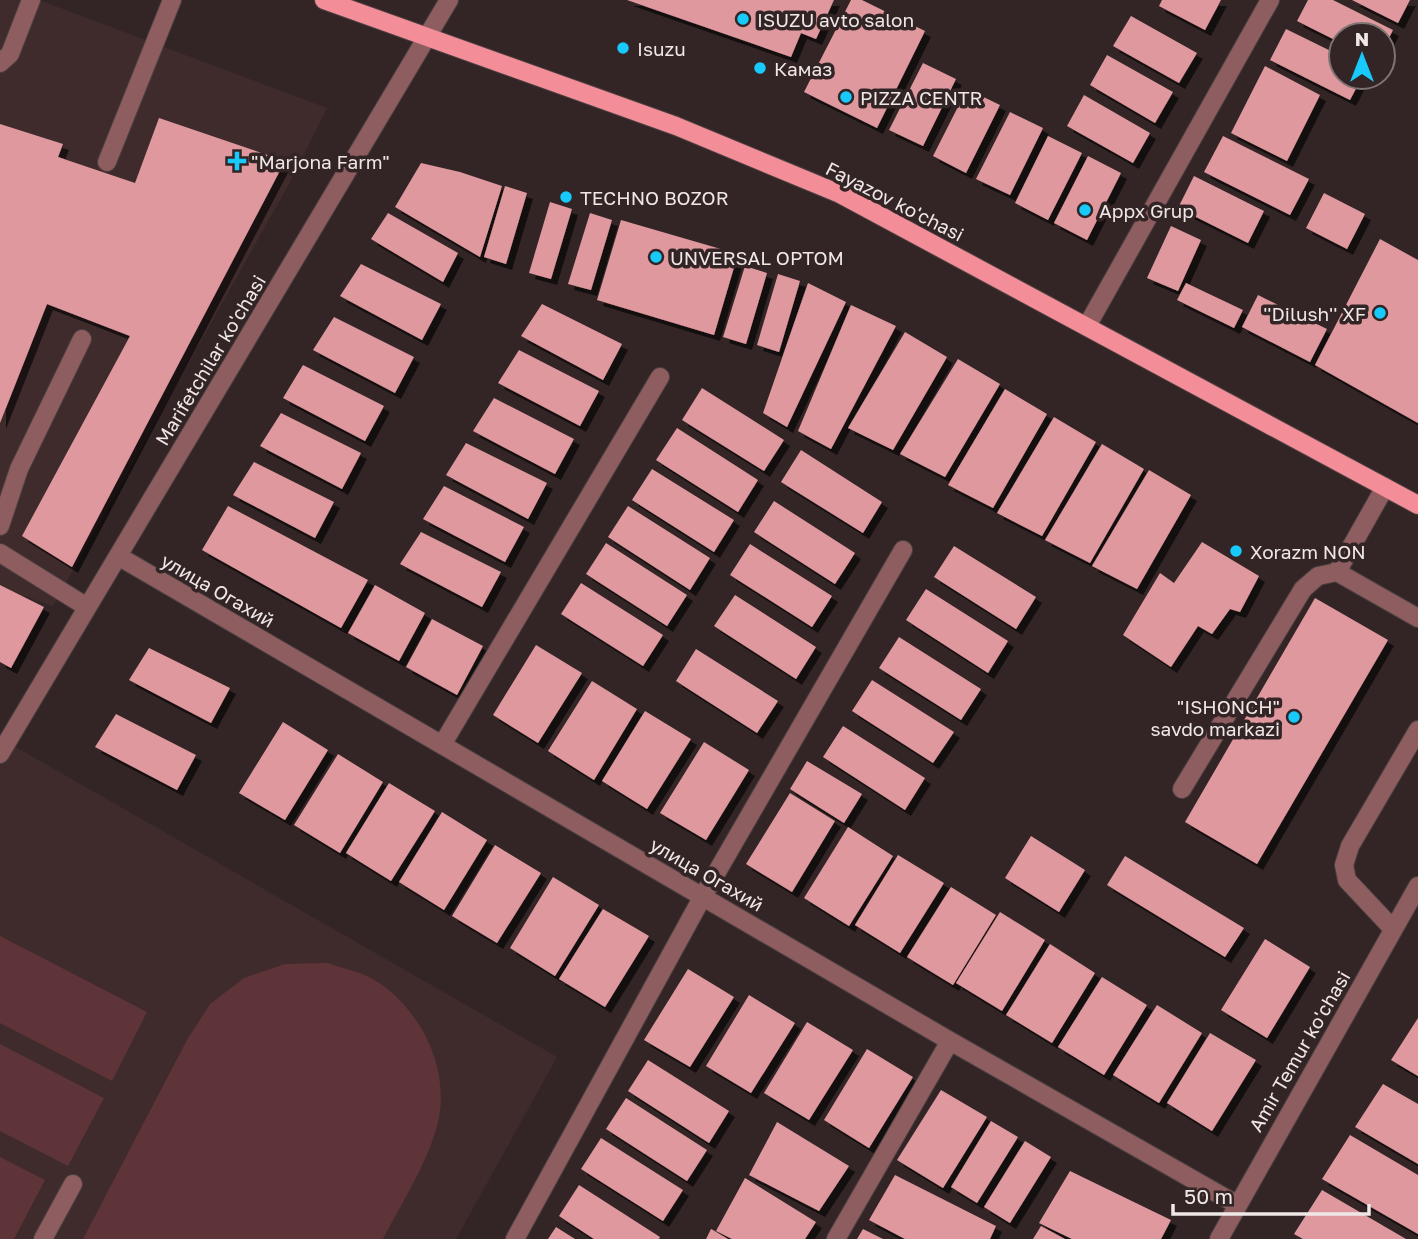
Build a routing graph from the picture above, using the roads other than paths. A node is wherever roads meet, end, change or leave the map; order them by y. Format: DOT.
graph roads {
  1 [pos="30,0"];
  2 [pos="172,0"];
  3 [pos="324,0"];
  4 [pos="449,0"];
  5 [pos="1270,0"];
  6 [pos="427,37"];
  7 [pos="0,63"];
  8 [pos="107,162"];
  9 [pos="1087,326"];
  10 [pos="82,339"];
  11 [pos="660,377"];
  12 [pos="1385,487"];
  13 [pos="1418,505"];
  14 [pos="0,526"];
  15 [pos="903,550"];
  16 [pos="0,553"];
  17 [pos="118,556"];
  18 [pos="1337,572"];
  19 [pos="87,607"];
  20 [pos="1418,618"];
  21 [pos="1418,730"];
  22 [pos="442,745"];
  23 [pos="3,748"];
  24 [pos="1182,789"];
  25 [pos="1418,886"];
  26 [pos="703,896"];
  27 [pos="1393,929"];
  28 [pos="950,1041"];
  29 [pos="73,1184"];
  30 [pos="1237,1204"];
  31 [pos="43,1239"];
  32 [pos="515,1239"];
  33 [pos="836,1239"];
  34 [pos="1219,1239"];
  1 -- 7 [label="street"];
  2 -- 8 [label="street"];
  3 -- 6 [label="main road, Fayazov ko'chasi"];
  4 -- 6 [label="street, Marifetchilar ko'chasi"];
  5 -- 9 [label="street"];
  6 -- 9 [label="main road, Fayazov ko'chasi"];
  6 -- 17 [label="street, Marifetchilar ko'chasi"];
  9 -- 12 [label="main road, Fayazov ko'chasi"];
  10 -- 14 [label="street"];
  11 -- 22 [label="street"];
  12 -- 13 [label="main road, Fayazov ko'chasi"];
  12 -- 18 [label="street"];
  15 -- 26 [label="street"];
  16 -- 19 [label="street"];
  17 -- 19 [label="street, Marifetchilar ko'chasi"];
  17 -- 22 [label="street, улица Огахий"];
  18 -- 20 [label="street"];
  18 -- 24 [label="street"];
  19 -- 23 [label="street, Marifetchilar ko'chasi"];
  21 -- 27 [label="street"];
  22 -- 26 [label="street, улица Огахий"];
  25 -- 27 [label="street, Amir Temur ko'chasi"];
  26 -- 28 [label="street, улица Огахий"];
  26 -- 32 [label="street"];
  27 -- 30 [label="street, Amir Temur ko'chasi"];
  28 -- 30 [label="street, улица Огахий"];
  28 -- 33 [label="street"];
  29 -- 31 [label="street"];
  30 -- 34 [label="street, Amir Temur ko'chasi"];
}
